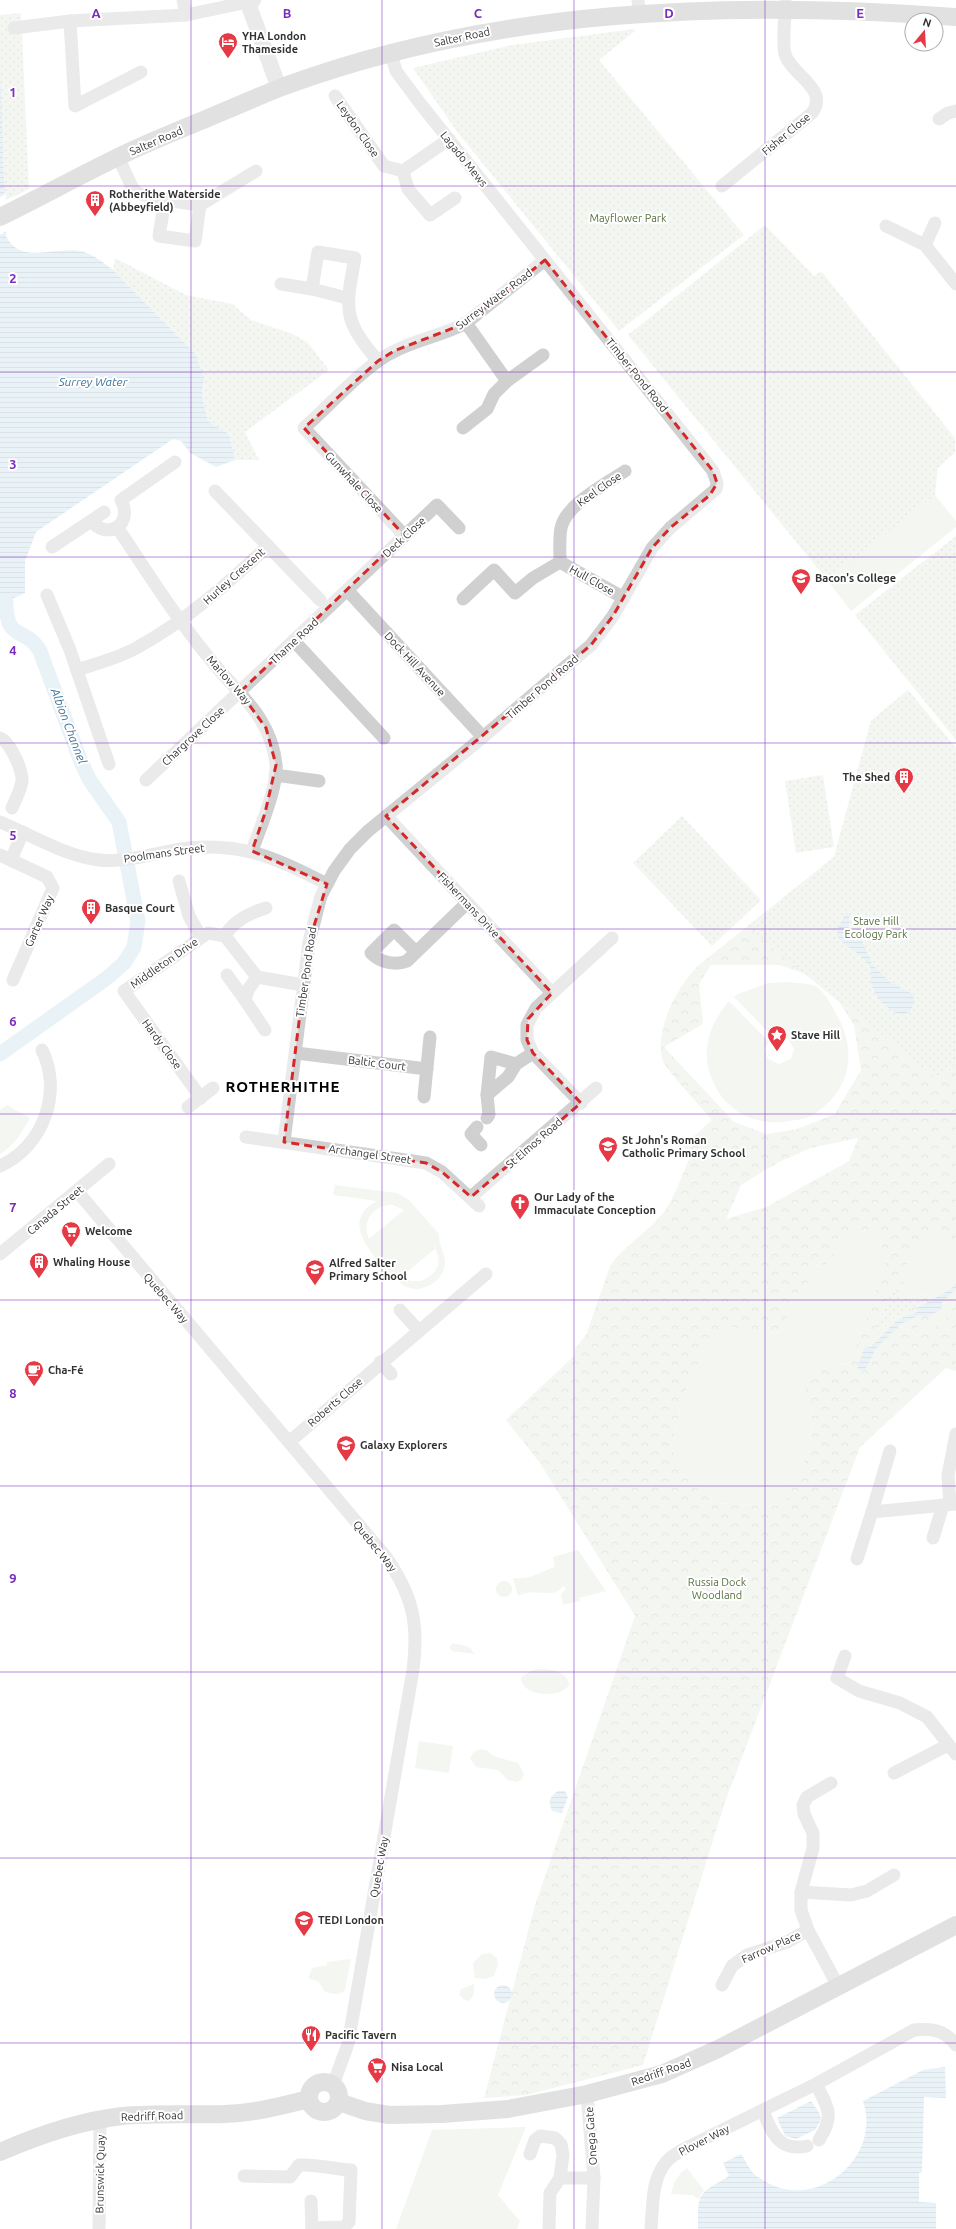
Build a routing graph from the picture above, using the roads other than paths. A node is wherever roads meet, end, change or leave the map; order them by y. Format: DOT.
graph roads {
  1 [pos="183,0"];
  2 [pos="250,1"];
  3 [pos="638,4"];
  4 [pos="786,4"];
  5 [pos="186,15"];
  6 [pos="956,17"];
  7 [pos="70,21"];
  8 [pos="14,28"];
  9 [pos="392,53"];
  10 [pos="141,72"];
  11 [pos="279,88"];
  12 [pos="335,96"];
  13 [pos="956,111"];
  14 [pos="939,119"];
  15 [pos="449,139"];
  16 [pos="118,157"];
  17 [pos="256,171"];
  18 [pos="403,171"];
  19 [pos="722,186"];
  20 [pos="455,198"];
  21 [pos="164,200"];
  22 [pos="200,205"];
  23 [pos="0,217"];
  24 [pos="935,223"];
  25 [pos="886,226"];
  26 [pos="924,245"];
  27 [pos="545,260"];
  28 [pos="954,279"];
  29 [pos="281,284"];
  30 [pos="312,289"];
  31 [pos="348,298"];
  32 [pos="466,323"];
  33 [pos="543,355"];
  34 [pos="378,361"];
  35 [pos="507,381"];
  36 [pos="304,428"];
  37 [pos="464,428"];
  38 [pos="175,462"];
  39 [pos="625,471"];
  40 [pos="216,491"];
  41 [pos="121,500"];
  42 [pos="91,521"];
  43 [pos="118,527"];
  44 [pos="561,527"];
  45 [pos="458,528"];
  46 [pos="404,535"];
  47 [pos="268,546"];
  48 [pos="52,547"];
  49 [pos="560,562"];
  50 [pos="348,591"];
  51 [pos="47,595"];
  52 [pos="624,598"];
  53 [pos="463,599"];
  54 [pos="320,600"];
  55 [pos="180,620"];
  56 [pos="294,642"];
  57 [pos="77,670"];
  58 [pos="240,692"];
  59 [pos="483,737"];
  60 [pos="0,738"];
  61 [pos="384,738"];
  62 [pos="109,764"];
  63 [pos="275,775"];
  64 [pos="146,780"];
  65 [pos="319,781"];
  66 [pos="12,808"];
  67 [pos="386,816"];
  68 [pos="0,822"];
  69 [pos="23,832"];
  70 [pos="252,851"];
  71 [pos="6,858"];
  72 [pos="179,881"];
  73 [pos="327,884"];
  74 [pos="467,903"];
  75 [pos="266,908"];
  76 [pos="225,936"];
  77 [pos="201,937"];
  78 [pos="612,938"];
  79 [pos="416,952"];
  80 [pos="227,975"];
  81 [pos="257,977"];
  82 [pos="13,980"];
  83 [pos="303,985"];
  84 [pos="124,991"];
  85 [pos="552,993"];
  86 [pos="245,1000"];
  87 [pos="265,1030"];
  88 [pos="430,1037"];
  89 [pos="42,1050"];
  90 [pos="533,1052"];
  91 [pos="296,1053"];
  92 [pos="516,1064"];
  93 [pos="427,1069"];
  94 [pos="213,1088"];
  95 [pos="596,1088"];
  96 [pos="487,1095"];
  97 [pos="424,1097"];
  98 [pos="201,1098"];
  99 [pos="581,1103"];
  100 [pos="188,1107"];
  101 [pos="487,1118"];
  102 [pos="477,1128"];
  103 [pos="246,1137"];
  104 [pos="284,1142"];
  105 [pos="481,1145"];
  106 [pos="109,1164"];
  107 [pos="0,1166"];
  108 [pos="77,1192"];
  109 [pos="475,1202"];
  110 [pos="0,1254"];
  111 [pos="486,1274"];
  112 [pos="400,1310"];
  113 [pos="418,1330"];
  114 [pos="380,1362"];
  115 [pos="391,1374"];
  116 [pos="956,1434"];
  117 [pos="289,1442"];
  118 [pos="890,1451"];
  119 [pos="950,1504"];
  120 [pos="872,1512"];
  121 [pos="933,1538"];
  122 [pos="857,1559"];
  123 [pos="845,1656"];
  124 [pos="952,1749"];
  125 [pos="894,1773"];
  126 [pos="831,1783"];
  127 [pos="894,1875"];
  128 [pos="801,1892"];
  129 [pos="956,1925"];
  130 [pos="808,1930"];
  131 [pos="722,1985"];
  132 [pos="838,1986"];
  133 [pos="956,2045"];
  134 [pos="816,2084"];
  135 [pos="333,2085"];
  136 [pos="587,2094"];
  137 [pos="309,2099"];
  138 [pos="339,2102"];
  139 [pos="763,2111"];
  140 [pos="100,2119"];
  141 [pos="819,2140"];
  142 [pos="807,2146"];
  143 [pos="0,2152"];
  144 [pos="530,2154"];
  145 [pos="244,2176"];
  146 [pos="560,2178"];
  147 [pos="594,2178"];
  148 [pos="312,2201"];
  149 [pos="99,2229"];
  150 [pos="312,2229"];
  151 [pos="549,2229"];
  152 [pos="592,2229"];
  153 [pos="652,2229"];
  1 -- 5 [label="street"];
  2 -- 5 [label="street"];
  2 -- 11 [label="street"];
  3 -- 4 [label="main road, Salter Road"];
  3 -- 9 [label="main road, Salter Road"];
  4 -- 6 [label="main road, Salter Road"];
  4 -- 19 [label="street, Fisher Close"];
  5 -- 7 [label="street"];
  7 -- 8 [label="street"];
  7 -- 10 [label="street"];
  9 -- 11 [label="main road, Salter Road"];
  9 -- 15 [label="street, Lagado Mews"];
  11 -- 16 [label="main road, Salter Road"];
  12 -- 18 [label="street, Leydon Close"];
  13 -- 14 [label="street"];
  15 -- 18 [label="street"];
  15 -- 27 [label="street, Lagado Mews"];
  16 -- 21 [label="street"];
  16 -- 23 [label="main road, Salter Road"];
  17 -- 22 [label="street"];
  18 -- 20 [label="street"];
  21 -- 22 [label="street"];
  21 -- 22 [label="street"];
  24 -- 26 [label="street"];
  25 -- 26 [label="street"];
  26 -- 28 [label="street"];
  27 -- 32 [label="street, Surrey Water Road"];
  27 -- 52 [label="street, Timber Pond Road"];
  29 -- 30 [label="street"];
  30 -- 31 [label="street"];
  30 -- 31 [label="street"];
  31 -- 34 [label="street"];
  32 -- 34 [label="street, Surrey Water Road"];
  32 -- 35 [label="street"];
  33 -- 35 [label="street"];
  34 -- 36 [label="street, Surrey Water Road"];
  35 -- 37 [label="street"];
  36 -- 46 [label="street, Gunwhale Close"];
  38 -- 41 [label="street"];
  39 -- 44 [label="street, Keel Close"];
  40 -- 47 [label="street, Hurley Crescent"];
  41 -- 42 [label="street"];
  41 -- 43 [label="street"];
  42 -- 43 [label="street"];
  42 -- 48 [label="street"];
  43 -- 55 [label="street, Marlow Way"];
  44 -- 49 [label="street, Hull Close"];
  45 -- 46 [label="street, Deck Close"];
  46 -- 50 [label="street, Deck Close"];
  47 -- 54 [label="street, Hurley Crescent"];
  47 -- 55 [label="street, Hurley Crescent"];
  49 -- 52 [label="street, Hull Close"];
  49 -- 53 [label="street, Hull Close"];
  50 -- 56 [label="street, Thame Road"];
  50 -- 59 [label="street, Dock Hill Avenue"];
  51 -- 57 [label="street"];
  52 -- 59 [label="street, Timber Pond Road"];
  55 -- 57 [label="street, Hurley Crescent"];
  55 -- 58 [label="street, Marlow Way"];
  56 -- 58 [label="street, Thame Road"];
  56 -- 61 [label="street"];
  57 -- 62 [label="street"];
  58 -- 63 [label="street, Marlow Way"];
  58 -- 64 [label="street, Chargrove Close"];
  59 -- 67 [label="street, Timber Pond Road"];
  60 -- 66 [label="street"];
  63 -- 65 [label="street"];
  63 -- 70 [label="street, Marlow Way"];
  67 -- 73 [label="street, Timber Pond Road"];
  67 -- 74 [label="street, Fishermans Drive"];
  68 -- 69 [label="street, Poolmans Street"];
  69 -- 70 [label="street, Poolmans Street"];
  69 -- 71 [label="street, Garter Way"];
  70 -- 73 [label="street, Poolmans Street"];
  71 -- 82 [label="street, Garter Way"];
  72 -- 77 [label="street"];
  73 -- 83 [label="street, Timber Pond Road"];
  74 -- 79 [label="street"];
  74 -- 85 [label="street, Fishermans Drive"];
  75 -- 76 [label="street"];
  76 -- 77 [label="street, Middleton Drive"];
  76 -- 81 [label="street"];
  77 -- 84 [label="street, Middleton Drive"];
  78 -- 85 [label="street"];
  80 -- 86 [label="street"];
  81 -- 83 [label="street"];
  81 -- 86 [label="street"];
  83 -- 91 [label="street, Timber Pond Road"];
  84 -- 98 [label="street, Hardy Close"];
  85 -- 90 [label="street"];
  86 -- 87 [label="street"];
  88 -- 93 [label="street"];
  89 -- 107 [label="street"];
  90 -- 92 [label="street"];
  90 -- 99 [label="street"];
  91 -- 93 [label="street, Baltic Court"];
  91 -- 104 [label="street, Timber Pond Road"];
  92 -- 96 [label="street"];
  92 -- 96 [label="street"];
  93 -- 97 [label="street"];
  94 -- 98 [label="street"];
  95 -- 99 [label="street, St Elmos Road"];
  96 -- 101 [label="street"];
  98 -- 100 [label="street"];
  99 -- 109 [label="street, St Elmos Road"];
  102 -- 105 [label="street"];
  103 -- 104 [label="street, Archangel Street"];
  104 -- 109 [label="street, Archangel Street"];
  106 -- 108 [label="street, Canada Street"];
  108 -- 110 [label="street, Canada Street"];
  108 -- 117 [label="street, Quebec Way"];
  111 -- 113 [label="street, Roberts Close"];
  112 -- 113 [label="street"];
  113 -- 114 [label="street, Roberts Close"];
  114 -- 115 [label="street"];
  114 -- 117 [label="street, Roberts Close"];
  116 -- 119 [label="street"];
  117 -- 135 [label="street, Quebec Way"];
  118 -- 120 [label="street"];
  119 -- 120 [label="street"];
  119 -- 121 [label="street"];
  120 -- 122 [label="street"];
  123 -- 124 [label="street"];
  124 -- 125 [label="street"];
  126 -- 128 [label="street"];
  127 -- 128 [label="street"];
  128 -- 130 [label="street"];
  129 -- 132 [label="main road, Redriff Road"];
  130 -- 131 [label="street, Farrow Place"];
  130 -- 132 [label="street"];
  132 -- 136 [label="main road, Redriff Road"];
  133 -- 134 [label="street, Plover Way"];
  134 -- 139 [label="street, Plover Way"];
  134 -- 141 [label="street"];
  135 -- 137 [label="main road"];
  135 -- 138 [label="main road"];
  136 -- 138 [label="main road, Redriff Road"];
  136 -- 147 [label="street, Onega Gate"];
  137 -- 138 [label="main road"];
  137 -- 140 [label="main road, Redriff Road"];
  139 -- 142 [label="street"];
  139 -- 153 [label="street, Plover Way"];
  140 -- 143 [label="main road, Redriff Road"];
  140 -- 149 [label="street, Brunswick Quay"];
  144 -- 146 [label="street"];
  145 -- 150 [label="street"];
  146 -- 147 [label="street, Onega Gate"];
  146 -- 151 [label="street"];
  147 -- 152 [label="street, Onega Gate"];
  148 -- 150 [label="street"];
}
